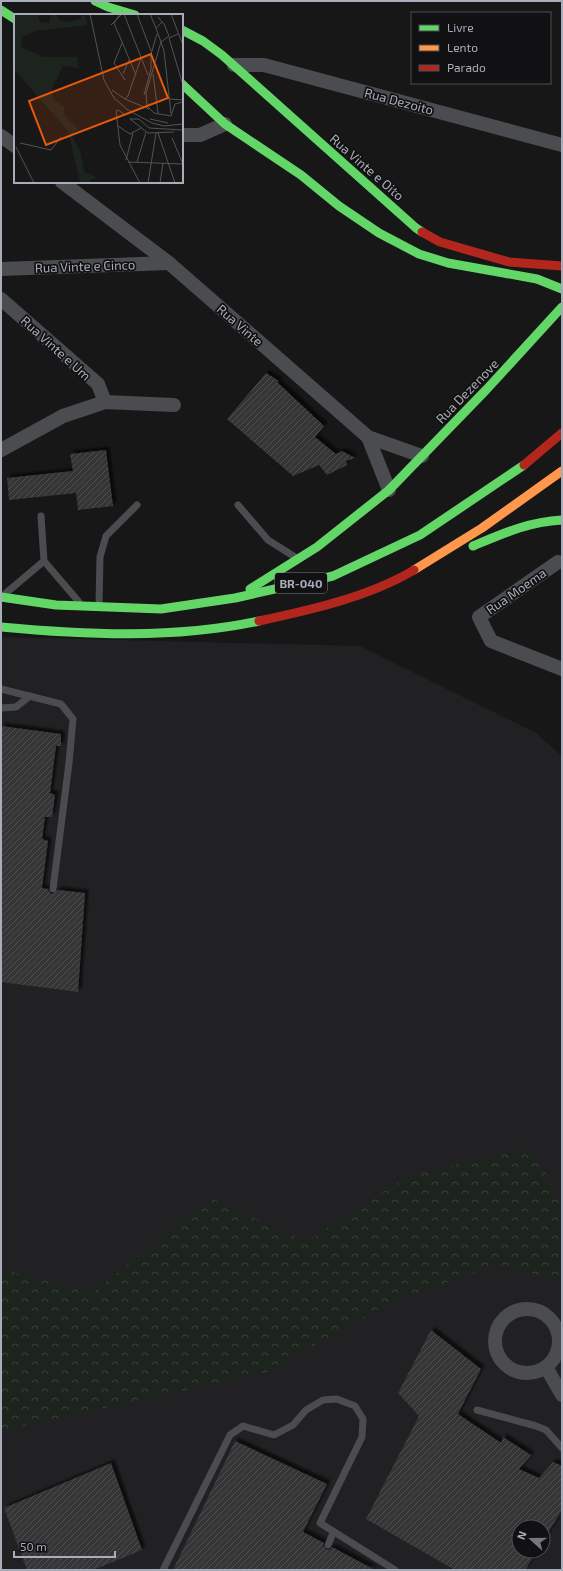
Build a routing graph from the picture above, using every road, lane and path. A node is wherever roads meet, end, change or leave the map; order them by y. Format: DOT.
graph roads {
  1 [pos="95,1"];
  2 [pos="1,10"];
  3 [pos="132,14"];
  4 [pos="14,18"];
  5 [pos="183,31"];
  6 [pos="234,64"];
  7 [pos="183,85"];
  8 [pos="225,124"];
  9 [pos="14,133"];
  10 [pos="1,134"];
  11 [pos="183,135"];
  12 [pos="14,145"];
  13 [pos="562,145"];
  14 [pos="63,183"];
  15 [pos="169,263"];
  16 [pos="562,266"];
  17 [pos="1,269"];
  18 [pos="562,289"];
  19 [pos="1,299"];
  20 [pos="560,311"];
  21 [pos="105,402"];
  22 [pos="174,405"];
  23 [pos="562,433"];
  24 [pos="368,437"];
  25 [pos="1,450"];
  26 [pos="422,456"];
  27 [pos="562,471"];
  28 [pos="389,490"];
  29 [pos="137,505"];
  30 [pos="238,505"];
  31 [pos="40,516"];
  32 [pos="562,520"];
  33 [pos="298,559"];
  34 [pos="44,561"];
  35 [pos="558,562"];
  36 [pos="399,578"];
  37 [pos="1,597"];
  38 [pos="235,598"];
  39 [pos="83,606"];
  40 [pos="99,607"];
  41 [pos="1,627"];
  42 [pos="562,669"];
  43 [pos="1,689"];
  44 [pos="30,696"];
  45 [pos="1,708"];
  46 [pos="53,889"];
  47 [pos="546,1367"];
  48 [pos="562,1395"];
  49 [pos="477,1410"];
  50 [pos="562,1448"];
  51 [pos="333,1533"];
  52 [pos="328,1545"];
  53 [pos="163,1570"];
  54 [pos="395,1570"];
  1 -- 3 [label="main road"];
  2 -- 4 [label="main road"];
  5 -- 6 [label="main road, Rua Vinte e Oito"];
  6 -- 13 [label="street, Rua Dezoito"];
  6 -- 16 [label="main road, Rua Vinte e Oito"];
  7 -- 8 [label="main road"];
  8 -- 11 [label="street"];
  8 -- 18 [label="main road"];
  9 -- 10 [label="street"];
  10 -- 12 [label="street"];
  14 -- 15 [label="street, Rua Vinte"];
  15 -- 17 [label="street, Rua Vinte e Cinco"];
  15 -- 24 [label="street, Rua Vinte"];
  19 -- 21 [label="street, Rua Vinte e Um"];
  20 -- 26 [label="main road, Rua Dezenove"];
  21 -- 22 [label="street"];
  21 -- 25 [label="street"];
  23 -- 38 [label="main road, BR-040"];
  24 -- 26 [label="street"];
  24 -- 28 [label="street, Rua Vinte"];
  26 -- 28 [label="main road, Rua Dezenove"];
  27 -- 36 [label="main road, BR-040"];
  28 -- 33 [label="main road, Rua Dezenove"];
  29 -- 40 [label="lane"];
  30 -- 33 [label="lane"];
  31 -- 34 [label="lane"];
  32 -- 36 [label="main road"];
  33 -- 38 [label="main road, Rua Dezenove"];
  34 -- 37 [label="lane"];
  34 -- 39 [label="lane"];
  35 -- 42 [label="street, Rua Moema"];
  36 -- 41 [label="main road, BR-040"];
  37 -- 39 [label="main road, BR-040"];
  38 -- 40 [label="main road, BR-040"];
  39 -- 40 [label="main road, BR-040"];
  43 -- 44 [label="lane"];
  44 -- 45 [label="lane"];
  44 -- 46 [label="lane"];
  47 -- 47 [label="street"];
  47 -- 48 [label="street"];
  49 -- 50 [label="lane"];
  51 -- 52 [label="lane"];
  51 -- 53 [label="lane"];
  51 -- 54 [label="lane"];
}
